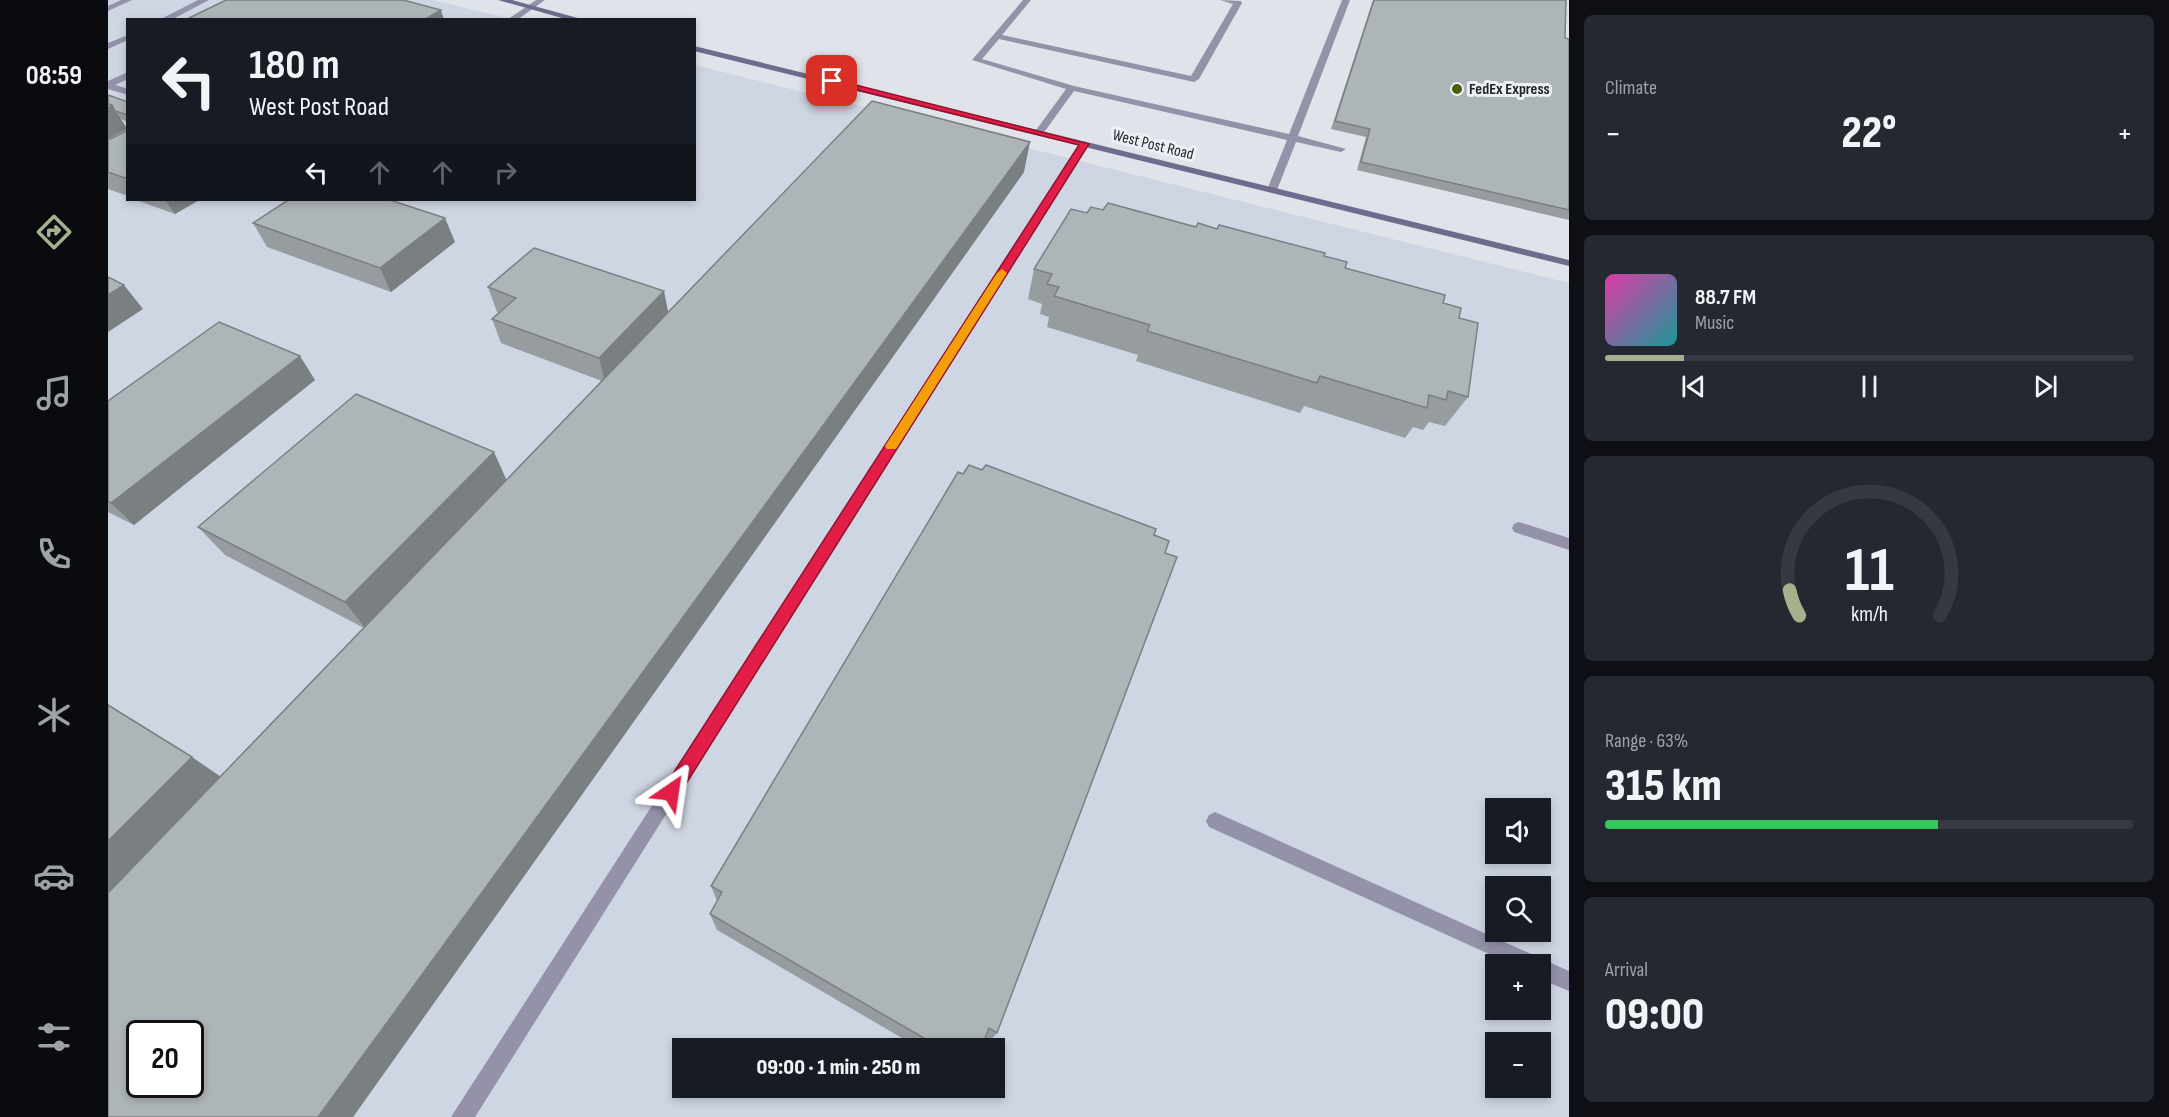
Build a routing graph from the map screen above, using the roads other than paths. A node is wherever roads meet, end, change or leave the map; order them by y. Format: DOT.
graph roads {
  1 [pos="128,0"];
  2 [pos="204,0"];
  3 [pos="502,0"];
  4 [pos="541,0"];
  5 [pos="1027,0"];
  6 [pos="1224,0"];
  7 [pos="1346,0"];
  8 [pos="530,7"];
  9 [pos="108,9"];
  10 [pos="168,18"];
  11 [pos="514,18"];
  12 [pos="573,18"];
  13 [pos="997,36"];
  14 [pos="126,38"];
  15 [pos="108,46"];
  16 [pos="696,48"];
  17 [pos="126,76"];
  18 [pos="108,85"];
  19 [pos="1071,88"];
  20 [pos="126,91"];
  21 [pos="1039,132"];
  22 [pos="1293,138"];
  23 [pos="1084,144"];
  24 [pos="1341,149"];
  25 [pos="1272,190"];
  26 [pos="1569,263"];
  27 [pos="1519,528"];
  28 [pos="1569,544"];
  29 [pos="1215,821"];
  30 [pos="1511,954"];
  31 [pos="1551,973"];
  32 [pos="1569,981"];
  33 [pos="462,1117"];
  1 -- 9 [label="street"];
  2 -- 10 [label="street"];
  3 -- 8 [label="street"];
  4 -- 8 [label="street"];
  5 -- 13 [label="street"];
  6 -- 13 [label="street"];
  7 -- 22 [label="street"];
  8 -- 11 [label="street"];
  8 -- 12 [label="street"];
  13 -- 19 [label="street"];
  14 -- 15 [label="street"];
  16 -- 21 [label="street, West Post Road"];
  17 -- 18 [label="street"];
  18 -- 20 [label="street"];
  19 -- 21 [label="street"];
  19 -- 22 [label="street"];
  21 -- 23 [label="street, West Post Road"];
  22 -- 24 [label="street"];
  22 -- 25 [label="street"];
  23 -- 25 [label="street, West Post Road"];
  23 -- 33 [label="street"];
  25 -- 26 [label="street, West Post Road"];
  27 -- 28 [label="street"];
  29 -- 30 [label="street"];
  31 -- 32 [label="street"];
}
